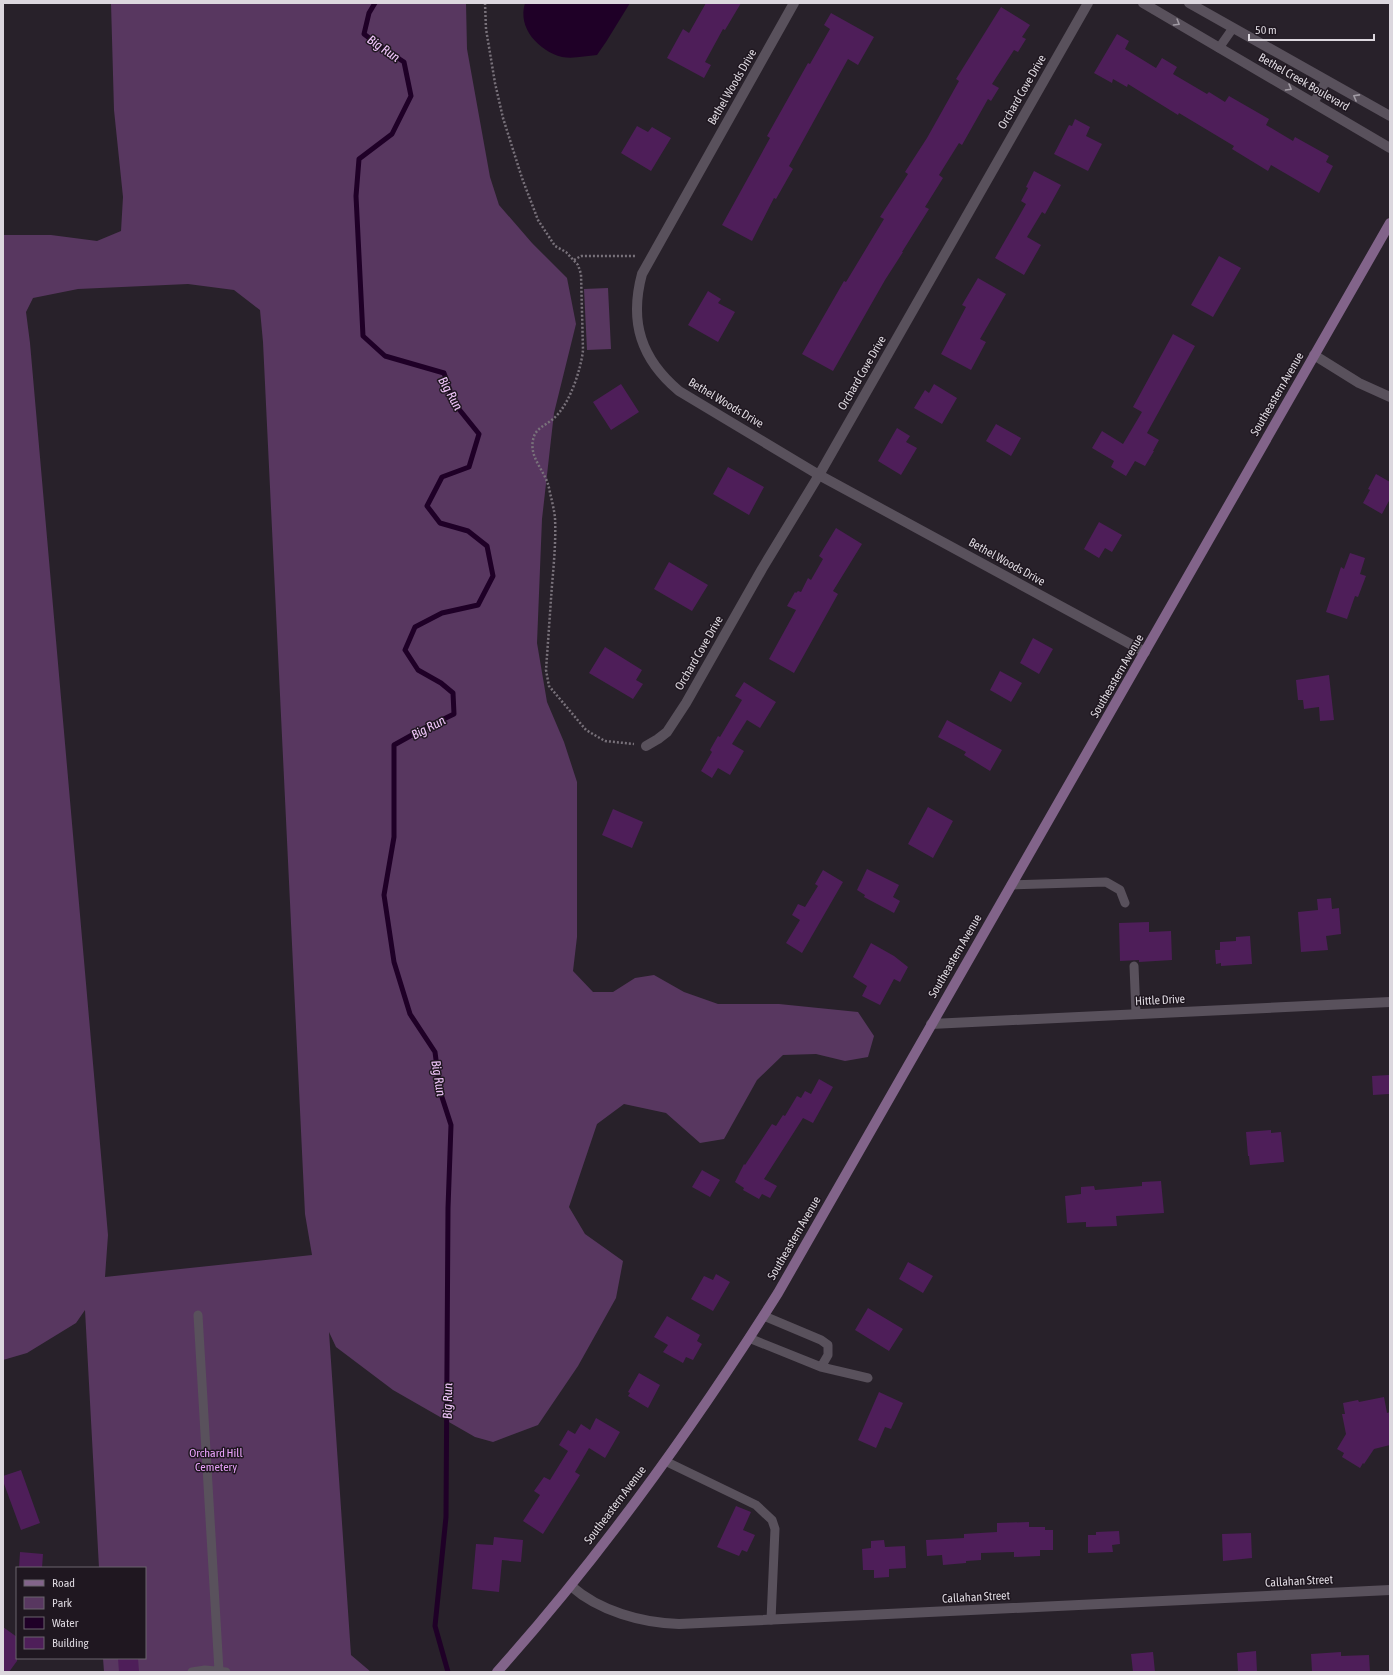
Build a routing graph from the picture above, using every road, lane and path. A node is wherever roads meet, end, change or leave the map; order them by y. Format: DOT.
graph roads {
  1 [pos="485,3"];
  2 [pos="794,3"];
  3 [pos="1088,3"];
  4 [pos="1143,3"];
  5 [pos="1189,3"];
  6 [pos="1233,28"];
  7 [pos="1219,48"];
  8 [pos="1326,81"];
  9 [pos="1314,102"];
  10 [pos="1390,116"];
  11 [pos="1390,148"];
  12 [pos="1390,223"];
  13 [pos="651,256"];
  14 [pos="574,260"];
  15 [pos="1314,355"];
  16 [pos="1390,397"];
  17 [pos="820,475"];
  18 [pos="1145,652"];
  19 [pos="646,746"];
  20 [pos="1011,885"];
  21 [pos="1125,903"];
  22 [pos="1134,966"];
  23 [pos="1390,1002"];
  24 [pos="1136,1014"];
  25 [pos="931,1024"];
  26 [pos="198,1315"];
  27 [pos="764,1316"];
  28 [pos="749,1338"];
  29 [pos="821,1367"];
  30 [pos="868,1378"];
  31 [pos="665,1461"];
  32 [pos="571,1586"];
  33 [pos="1390,1590"];
  34 [pos="771,1620"];
  35 [pos="223,1671"];
  36 [pos="192,1672"];
  37 [pos="497,1672"];
  1 -- 14 [label="path"];
  2 -- 13 [label="street, Bethel Woods Drive"];
  3 -- 17 [label="street, Orchard Cove Drive"];
  4 -- 7 [label="street, Bethel Creek Boulevard, one-way"];
  5 -- 6 [label="street, Bethel Creek Boulevard"];
  6 -- 7 [label="lane"];
  6 -- 8 [label="street, Bethel Creek Boulevard"];
  7 -- 9 [label="street, Bethel Creek Boulevard, one-way"];
  8 -- 9 [label="lane"];
  10 -- 8 [label="street, Bethel Creek Boulevard, one-way"];
  9 -- 11 [label="street, Bethel Creek Boulevard"];
  12 -- 15 [label="street, Southeastern Avenue"];
  13 -- 14 [label="path"];
  13 -- 17 [label="street, Bethel Woods Drive"];
  14 -- 19 [label="path"];
  15 -- 16 [label="street"];
  15 -- 18 [label="street, Southeastern Avenue"];
  17 -- 18 [label="street, Bethel Woods Drive"];
  17 -- 19 [label="street, Orchard Cove Drive"];
  18 -- 20 [label="street, Southeastern Avenue"];
  20 -- 21 [label="lane"];
  20 -- 25 [label="street, Southeastern Avenue"];
  22 -- 24 [label="lane"];
  23 -- 24 [label="street, Hittle Drive"];
  24 -- 25 [label="street, Hittle Drive"];
  25 -- 27 [label="street, Southeastern Avenue"];
  26 -- 35 [label="lane"];
  27 -- 28 [label="street, Southeastern Avenue"];
  27 -- 29 [label="lane"];
  28 -- 29 [label="lane"];
  28 -- 31 [label="street, Southeastern Avenue"];
  29 -- 30 [label="lane"];
  31 -- 32 [label="street, Southeastern Avenue"];
  31 -- 34 [label="lane"];
  32 -- 34 [label="street, Callahan Street"];
  32 -- 37 [label="street, Southeastern Avenue"];
  33 -- 34 [label="street, Callahan Street"];
  35 -- 36 [label="lane"];
}
